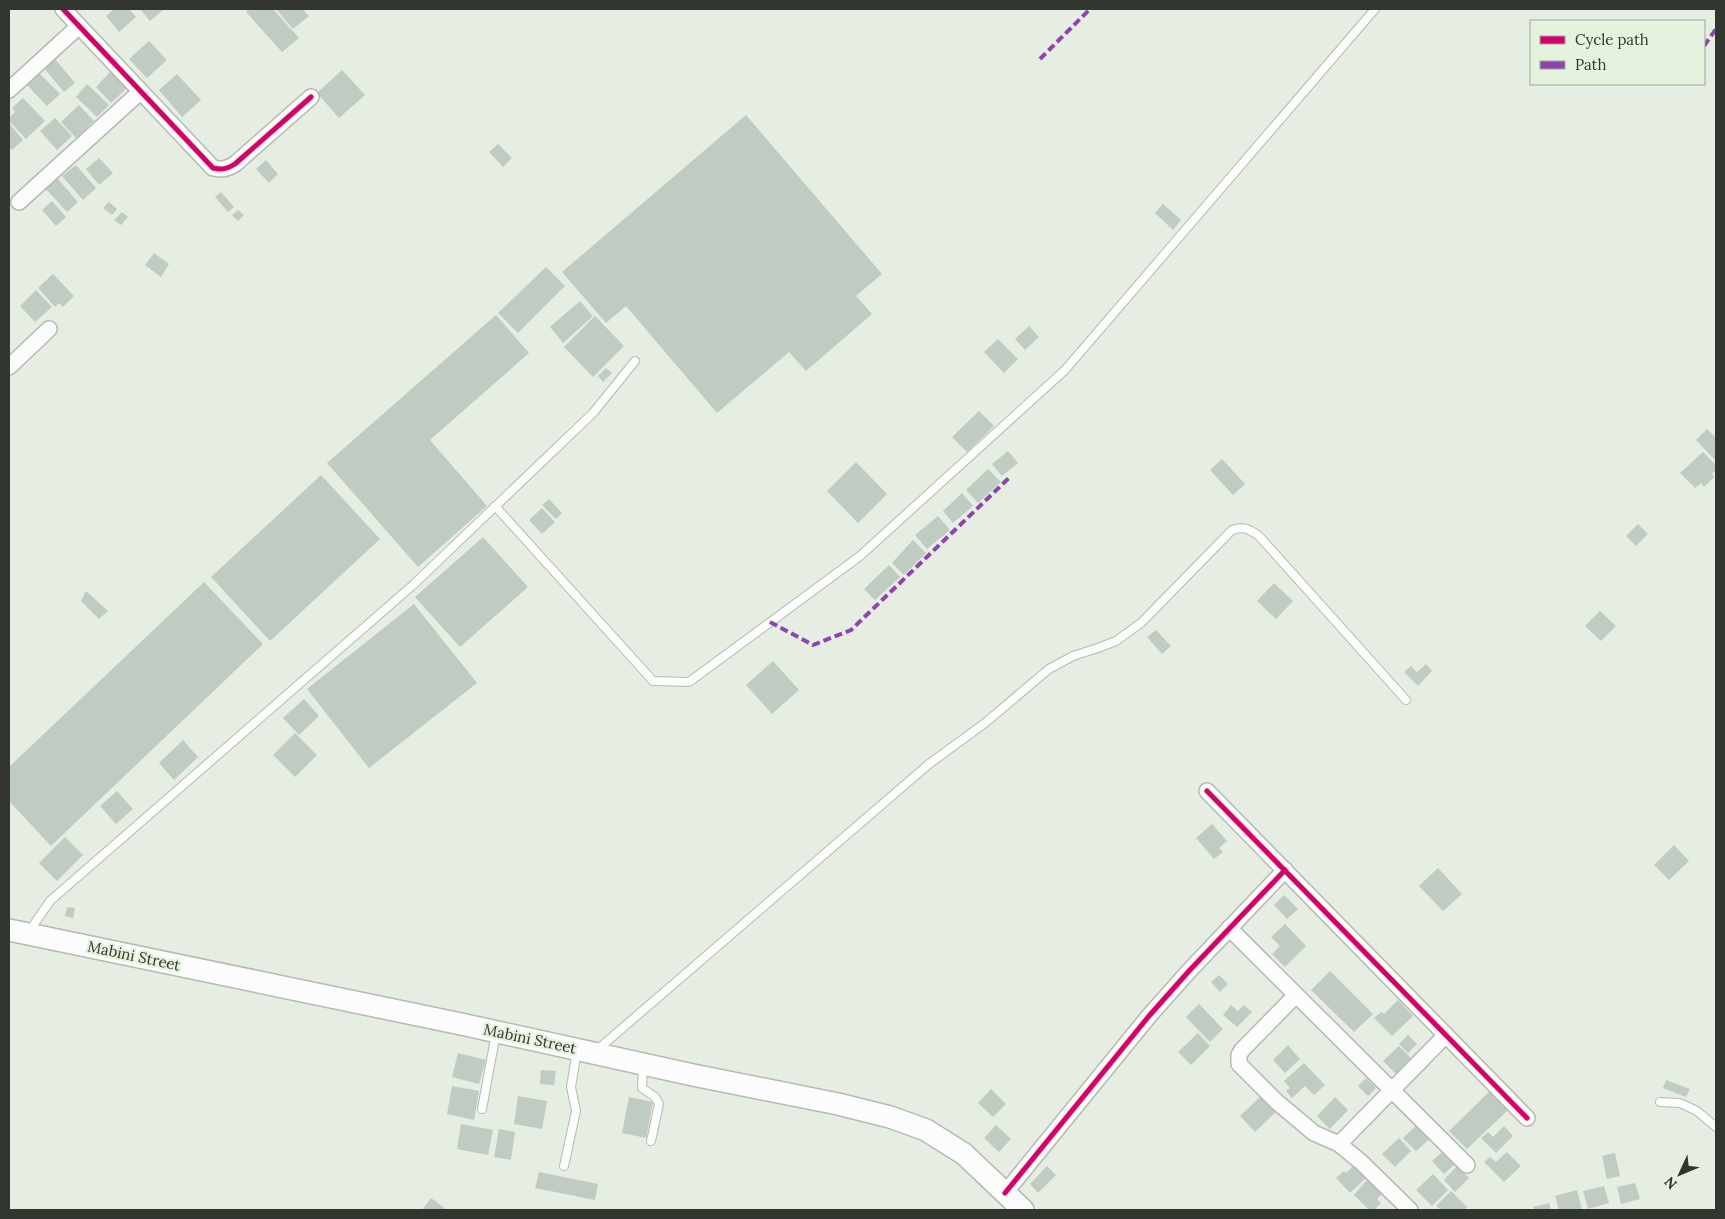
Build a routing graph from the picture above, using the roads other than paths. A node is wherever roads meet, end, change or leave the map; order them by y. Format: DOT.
graph roads {
  1 [pos="63,9"];
  2 [pos="1375,9"];
  3 [pos="79,26"];
  4 [pos="9,90"];
  5 [pos="140,92"];
  6 [pos="311,97"];
  7 [pos="19,202"];
  8 [pos="49,329"];
  9 [pos="635,361"];
  10 [pos="9,368"];
  11 [pos="495,506"];
  12 [pos="1406,700"];
  13 [pos="1207,791"];
  14 [pos="1285,870"];
  15 [pos="1229,928"];
  16 [pos="18,932"];
  17 [pos="1296,995"];
  18 [pos="496,1031"];
  19 [pos="1446,1035"];
  20 [pos="585,1051"];
  21 [pos="643,1064"];
  22 [pos="1392,1090"];
  23 [pos="1660,1102"];
  24 [pos="482,1109"];
  25 [pos="1527,1118"];
  26 [pos="1716,1127"];
  27 [pos="651,1141"];
  28 [pos="1339,1144"];
  29 [pos="1467,1165"];
  30 [pos="564,1166"];
  31 [pos="1005,1193"];
  32 [pos="1023,1210"];
  33 [pos="1410,1210"];
  1 -- 3 [label="street"];
  2 -- 11 [label="lane"];
  3 -- 4 [label="street"];
  3 -- 5 [label="street"];
  5 -- 6 [label="street"];
  5 -- 7 [label="street"];
  8 -- 10 [label="street"];
  9 -- 11 [label="lane"];
  11 -- 16 [label="lane"];
  12 -- 20 [label="lane"];
  13 -- 14 [label="street"];
  14 -- 15 [label="street"];
  14 -- 19 [label="street"];
  15 -- 17 [label="street"];
  15 -- 31 [label="street"];
  16 -- 18 [label="main road, Mabini Street"];
  17 -- 22 [label="street"];
  17 -- 28 [label="street"];
  18 -- 20 [label="main road, Mabini Street"];
  18 -- 24 [label="lane"];
  19 -- 22 [label="street"];
  19 -- 25 [label="street"];
  20 -- 21 [label="main road, Mabini Street"];
  20 -- 30 [label="lane"];
  21 -- 27 [label="lane"];
  21 -- 31 [label="main road, Mabini Street"];
  22 -- 28 [label="street"];
  22 -- 29 [label="street"];
  23 -- 26 [label="lane"];
  28 -- 33 [label="street"];
  31 -- 32 [label="main road, Mabini Street"];
}
